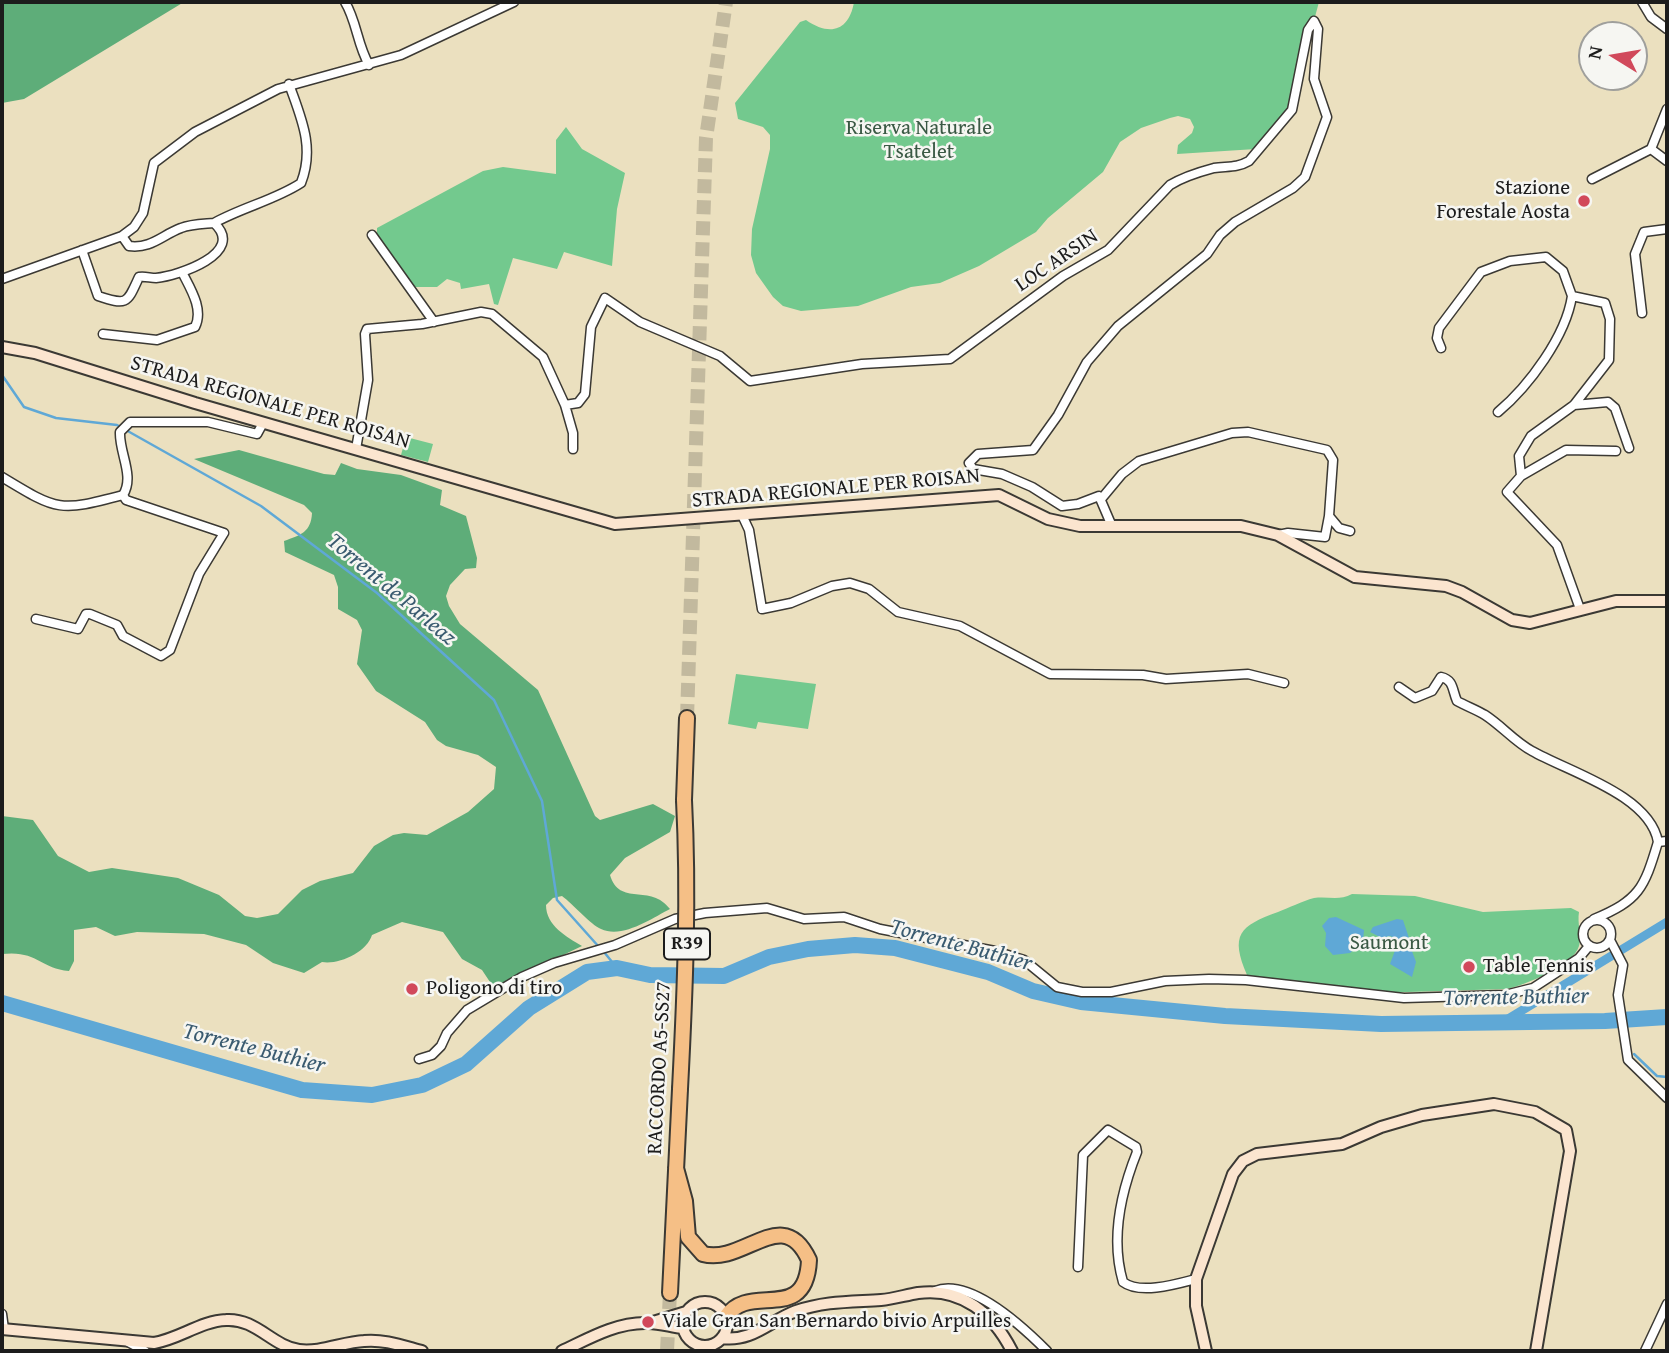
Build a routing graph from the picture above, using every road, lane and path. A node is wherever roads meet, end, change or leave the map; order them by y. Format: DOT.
graph roads {
  1 [pos="345,2"];
  2 [pos="514,2"];
  3 [pos="1642,2"];
  4 [pos="1667,29"];
  5 [pos="369,65"];
  6 [pos="293,83"];
  7 [pos="1667,109"];
  8 [pos="1651,149"];
  9 [pos="1667,161"];
  10 [pos="1592,179"];
  11 [pos="214,223"];
  12 [pos="1667,229"];
  13 [pos="372,235"];
  14 [pos="122,236"];
  15 [pos="82,250"];
  16 [pos="182,272"];
  17 [pos="2,279"];
  18 [pos="1572,296"];
  19 [pos="1642,313"];
  20 [pos="434,322"];
  21 [pos="103,334"];
  22 [pos="2,347"];
  23 [pos="1440,348"];
  24 [pos="565,405"];
  25 [pos="1574,405"];
  26 [pos="1498,412"];
  27 [pos="263,423"];
  28 [pos="1629,448"];
  29 [pos="356,449"];
  30 [pos="573,449"];
  31 [pos="1616,452"];
  32 [pos="1521,475"];
  33 [pos="3,481"];
  34 [pos="123,495"];
  35 [pos="1102,498"];
  36 [pos="742,516"];
  37 [pos="1329,516"];
  38 [pos="1111,524"];
  39 [pos="1350,531"];
  40 [pos="1278,534"];
  41 [pos="1665,603"];
  42 [pos="1580,609"];
  43 [pos="36,619"];
  44 [pos="1284,683"];
  45 [pos="1399,687"];
  46 [pos="688,718"];
  47 [pos="1662,842"];
  48 [pos="1594,919"];
  49 [pos="1612,944"];
  50 [pos="1589,946"];
  51 [pos="419,1059"];
  52 [pos="1667,1098"];
  53 [pos="676,1168"];
  54 [pos="1078,1267"];
  55 [pos="1196,1279"];
  56 [pos="932,1292"];
  57 [pos="670,1293"];
  58 [pos="1667,1304"];
  59 [pos="687,1312"];
  60 [pos="2,1314"];
  61 [pos="726,1322"];
  62 [pos="651,1323"];
  63 [pos="683,1328"];
  64 [pos="3,1329"];
  65 [pos="756,1334"];
  66 [pos="722,1338"];
  67 [pos="128,1342"];
  68 [pos="703,1348"];
  69 [pos="145,1351"];
  70 [pos="422,1351"];
  71 [pos="562,1351"];
  72 [pos="1012,1351"];
  73 [pos="1047,1351"];
  74 [pos="1206,1351"];
  75 [pos="1536,1351"];
  76 [pos="1645,1351"];
  1 -- 5 [label="street"];
  2 -- 5 [label="street"];
  3 -- 4 [label="street"];
  5 -- 6 [label="street"];
  6 -- 11 [label="street"];
  6 -- 14 [label="street"];
  7 -- 8 [label="street"];
  8 -- 9 [label="street"];
  8 -- 10 [label="street"];
  11 -- 14 [label="street"];
  11 -- 16 [label="street"];
  12 -- 19 [label="street"];
  13 -- 20 [label="street"];
  14 -- 15 [label="street"];
  15 -- 16 [label="street"];
  15 -- 17 [label="street"];
  16 -- 21 [label="street"];
  18 -- 23 [label="street"];
  18 -- 25 [label="street"];
  18 -- 26 [label="street"];
  20 -- 24 [label="street"];
  20 -- 29 [label="street"];
  22 -- 27 [label="main road, STRADA REGIONALE PER ROISAN"];
  24 -- 30 [label="street"];
  24 -- 35 [label="street, LOC ARSIN"];
  25 -- 28 [label="street"];
  25 -- 32 [label="street"];
  27 -- 29 [label="main road, STRADA REGIONALE PER ROISAN"];
  27 -- 34 [label="street"];
  29 -- 36 [label="main road, STRADA REGIONALE PER ROISAN"];
  31 -- 32 [label="street"];
  32 -- 42 [label="street"];
  33 -- 34 [label="street"];
  34 -- 43 [label="street"];
  35 -- 37 [label="street"];
  35 -- 38 [label="street"];
  36 -- 38 [label="main road, STRADA REGIONALE PER ROISAN"];
  36 -- 44 [label="street"];
  37 -- 39 [label="street"];
  37 -- 40 [label="street"];
  38 -- 40 [label="main road, STRADA REGIONALE PER ROISAN"];
  40 -- 42 [label="main road, STRADA REGIONALE PER ROISAN"];
  41 -- 42 [label="main road, STRADA REGIONALE PER ROISAN"];
  45 -- 47 [label="street"];
  46 -- 53 [label="highway, RACCORDO A5-SS27 / R39, bridge"];
  47 -- 48 [label="street"];
  48 -- 49 [label="street"];
  48 -- 50 [label="street"];
  49 -- 50 [label="street"];
  49 -- 52 [label="street"];
  50 -- 51 [label="street"];
  53 -- 57 [label="highway, RACCORDO A5-SS27 / R39"];
  53 -- 61 [label="highway"];
  54 -- 55 [label="street"];
  55 -- 74 [label="main road"];
  55 -- 75 [label="main road"];
  56 -- 65 [label="main road"];
  56 -- 72 [label="main road"];
  56 -- 73 [label="street"];
  58 -- 76 [label="street"];
  59 -- 61 [label="main road"];
  59 -- 62 [label="main road"];
  59 -- 63 [label="main road"];
  60 -- 64 [label="street"];
  61 -- 65 [label="main road"];
  61 -- 66 [label="main road"];
  62 -- 63 [label="main road"];
  62 -- 71 [label="main road"];
  63 -- 68 [label="main road"];
  64 -- 67 [label="main road"];
  65 -- 66 [label="main road"];
  66 -- 68 [label="main road"];
  67 -- 69 [label="street"];
  67 -- 70 [label="main road"];
}
